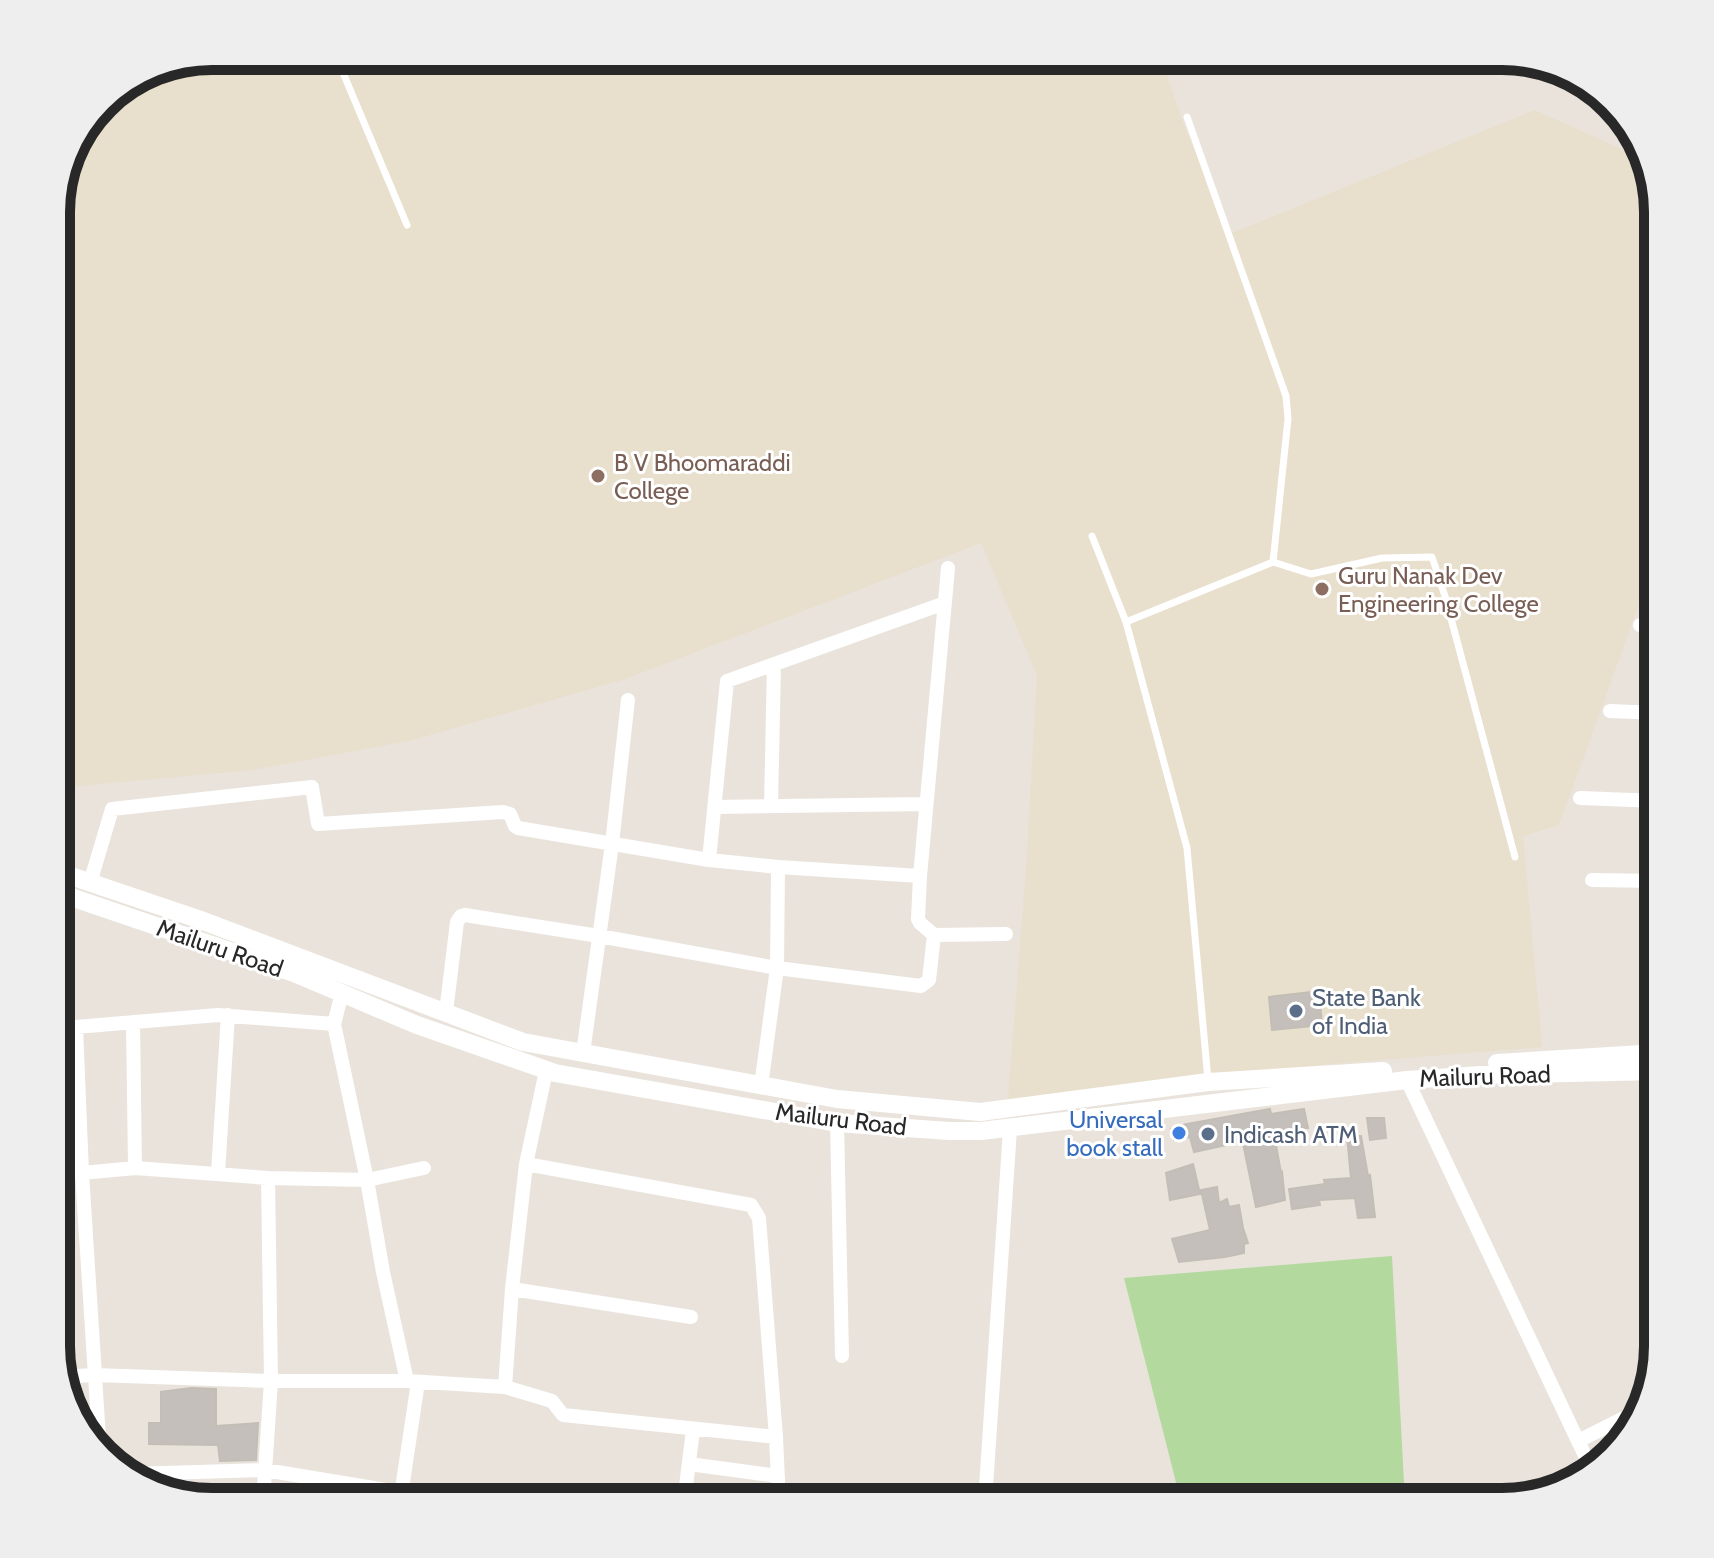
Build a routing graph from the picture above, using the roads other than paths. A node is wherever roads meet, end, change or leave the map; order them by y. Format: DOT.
graph roads {
  1 [pos="342,70"];
  2 [pos="1187,117"];
  3 [pos="407,225"];
  4 [pos="1092,536"];
  5 [pos="1273,562"];
  6 [pos="948,568"];
  7 [pos="945,603"];
  8 [pos="1126,622"];
  9 [pos="1640,625"];
  10 [pos="1644,625"];
  11 [pos="774,664"];
  12 [pos="628,700"];
  13 [pos="1610,711"];
  14 [pos="1644,712"];
  15 [pos="1580,798"];
  16 [pos="1644,800"];
  17 [pos="926,804"];
  18 [pos="771,806"];
  19 [pos="715,807"];
  20 [pos="612,844"];
  21 [pos="1515,857"];
  22 [pos="709,860"];
  23 [pos="778,867"];
  24 [pos="70,876"];
  25 [pos="920,876"];
  26 [pos="1592,880"];
  27 [pos="1644,881"];
  28 [pos="90,883"];
  29 [pos="70,897"];
  30 [pos="1006,934"];
  31 [pos="934,935"];
  32 [pos="599,936"];
  33 [pos="777,968"];
  34 [pos="342,993"];
  35 [pos="446,1012"];
  36 [pos="228,1015"];
  37 [pos="133,1022"];
  38 [pos="334,1024"];
  39 [pos="70,1026"];
  40 [pos="76,1027"];
  41 [pos="583,1053"];
  42 [pos="1644,1054"];
  43 [pos="546,1071"];
  44 [pos="1644,1071"];
  45 [pos="1407,1080"];
  46 [pos="1208,1082"];
  47 [pos="761,1086"];
  48 [pos="1212,1102"];
  49 [pos="837,1123"];
  50 [pos="1010,1129"];
  51 [pos="526,1164"];
  52 [pos="135,1168"];
  53 [pos="424,1168"];
  54 [pos="70,1173"];
  55 [pos="82,1173"];
  56 [pos="218,1173"];
  57 [pos="268,1178"];
  58 [pos="367,1180"];
  59 [pos="512,1289"];
  60 [pos="691,1317"];
  61 [pos="842,1356"];
  62 [pos="94,1375"];
  63 [pos="74,1376"];
  64 [pos="271,1381"];
  65 [pos="412,1381"];
  66 [pos="505,1387"];
  67 [pos="1625,1418"];
  68 [pos="693,1430"];
  69 [pos="98,1431"];
  70 [pos="776,1437"];
  71 [pos="1578,1441"];
  72 [pos="1587,1460"];
  73 [pos="689,1464"];
  74 [pos="265,1470"];
  75 [pos="150,1473"];
  76 [pos="778,1476"];
  77 [pos="264,1488"];
  78 [pos="356,1488"];
  79 [pos="402,1488"];
  80 [pos="686,1488"];
  81 [pos="778,1488"];
  82 [pos="986,1488"];
  1 -- 3 [label="lane"];
  2 -- 5 [label="lane"];
  4 -- 8 [label="lane"];
  5 -- 8 [label="lane"];
  5 -- 21 [label="lane"];
  6 -- 7 [label="street"];
  7 -- 11 [label="street"];
  7 -- 17 [label="street"];
  8 -- 46 [label="lane"];
  9 -- 10 [label="street"];
  11 -- 18 [label="street"];
  11 -- 19 [label="street"];
  12 -- 20 [label="street"];
  13 -- 14 [label="street"];
  15 -- 16 [label="street"];
  17 -- 18 [label="street"];
  17 -- 25 [label="street"];
  18 -- 19 [label="street"];
  19 -- 22 [label="street"];
  20 -- 22 [label="street"];
  20 -- 28 [label="street"];
  20 -- 32 [label="street"];
  22 -- 23 [label="street"];
  23 -- 25 [label="street"];
  23 -- 33 [label="street"];
  24 -- 28 [label="street"];
  25 -- 31 [label="street"];
  26 -- 27 [label="street"];
  28 -- 35 [label="street"];
  29 -- 34 [label="street, Mailuru Road"];
  30 -- 31 [label="street"];
  31 -- 33 [label="street"];
  32 -- 33 [label="street"];
  32 -- 35 [label="street"];
  32 -- 41 [label="street"];
  33 -- 47 [label="street"];
  34 -- 38 [label="street"];
  34 -- 43 [label="street, Mailuru Road"];
  35 -- 41 [label="street"];
  36 -- 37 [label="street"];
  36 -- 38 [label="street"];
  36 -- 56 [label="street"];
  37 -- 40 [label="street"];
  37 -- 52 [label="street"];
  38 -- 58 [label="street"];
  39 -- 40 [label="street"];
  40 -- 55 [label="street"];
  41 -- 47 [label="street"];
  42 -- 46 [label="street"];
  43 -- 49 [label="street, Mailuru Road"];
  43 -- 51 [label="street"];
  44 -- 45 [label="street, Mailuru Road"];
  45 -- 48 [label="street, Mailuru Road"];
  45 -- 71 [label="street"];
  46 -- 47 [label="street"];
  46 -- 48 [label="street"];
  48 -- 50 [label="street, Mailuru Road"];
  49 -- 50 [label="street, Mailuru Road"];
  49 -- 61 [label="street"];
  50 -- 82 [label="street"];
  51 -- 59 [label="street"];
  51 -- 70 [label="street"];
  52 -- 55 [label="street"];
  52 -- 56 [label="street"];
  53 -- 58 [label="street"];
  54 -- 55 [label="street"];
  55 -- 62 [label="street"];
  56 -- 57 [label="street"];
  57 -- 58 [label="street"];
  57 -- 64 [label="street"];
  58 -- 65 [label="street"];
  59 -- 60 [label="street"];
  59 -- 66 [label="street"];
  62 -- 63 [label="street"];
  62 -- 64 [label="street"];
  62 -- 69 [label="street"];
  64 -- 65 [label="street"];
  64 -- 74 [label="street"];
  65 -- 66 [label="street"];
  65 -- 79 [label="street"];
  66 -- 68 [label="street"];
  67 -- 71 [label="street"];
  68 -- 70 [label="street"];
  68 -- 73 [label="street"];
  70 -- 76 [label="street"];
  71 -- 72 [label="street"];
  73 -- 76 [label="street"];
  73 -- 80 [label="street"];
  74 -- 75 [label="street"];
  74 -- 77 [label="street"];
  74 -- 78 [label="street"];
  76 -- 81 [label="street"];
}
